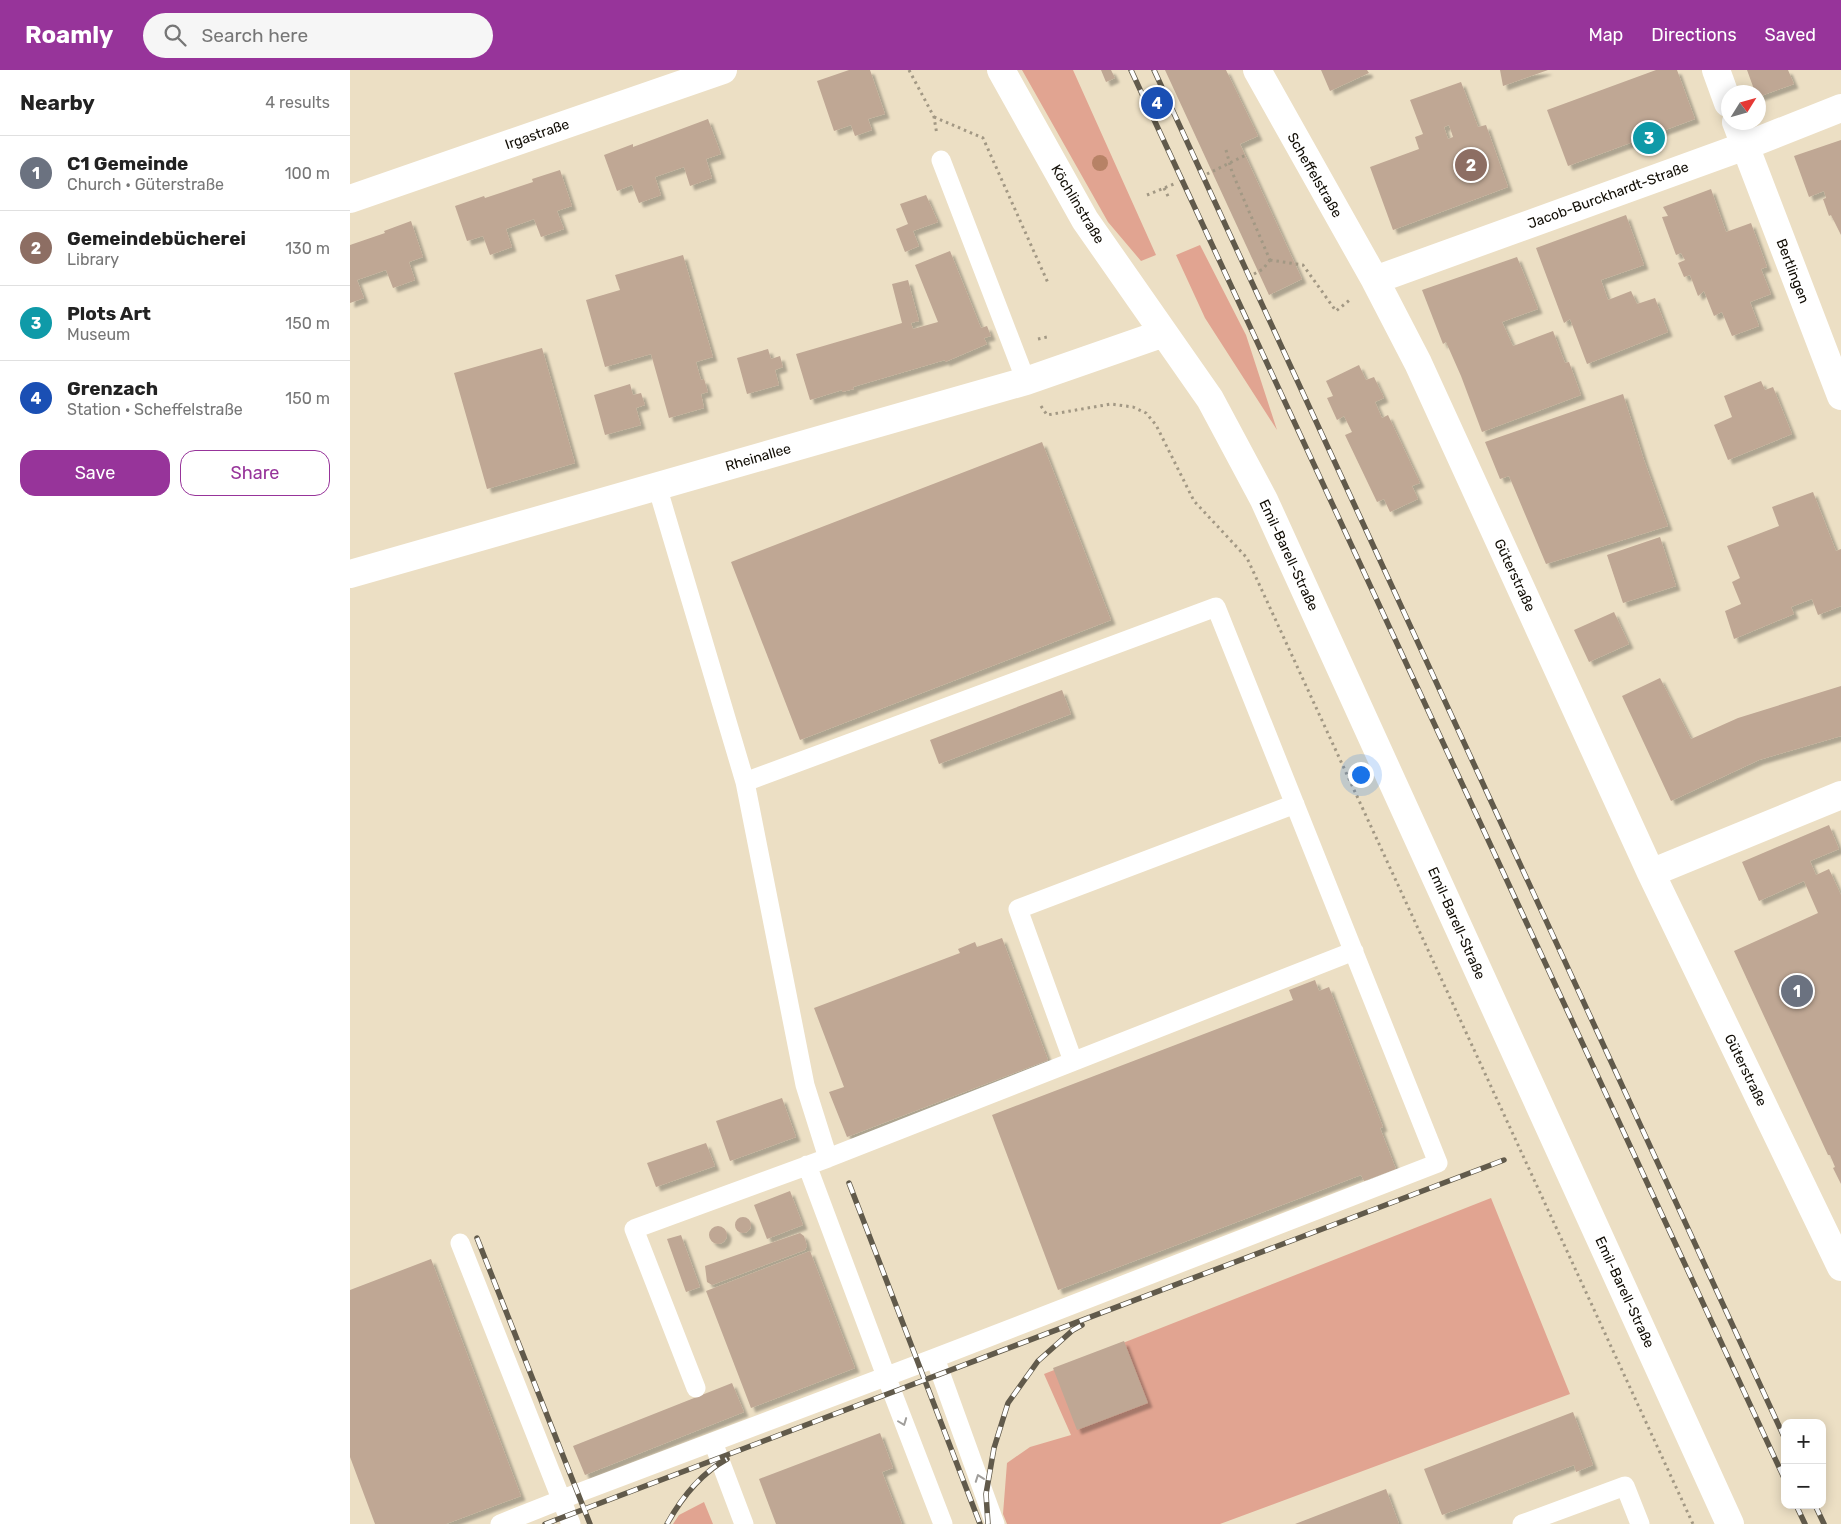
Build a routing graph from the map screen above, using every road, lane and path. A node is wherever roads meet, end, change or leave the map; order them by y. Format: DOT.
graph roads {
  1 [pos="723,70"];
  2 [pos="909,70"];
  3 [pos="1001,70"];
  4 [pos="1256,70"];
  5 [pos="1716,70"];
  6 [pos="1721,85"];
  7 [pos="1841,108"];
  8 [pos="1740,134"];
  9 [pos="1226,150"];
  10 [pos="1246,155"];
  11 [pos="941,160"];
  12 [pos="1229,163"];
  13 [pos="1207,174"];
  14 [pos="1174,184"];
  15 [pos="1164,188"];
  16 [pos="1147,195"];
  17 [pos="1169,198"];
  18 [pos="350,199"];
  19 [pos="1270,260"];
  20 [pos="1254,274"];
  21 [pos="1375,280"];
  22 [pos="1048,282"];
  23 [pos="1164,333"];
  24 [pos="1026,381"];
  25 [pos="1841,396"];
  26 [pos="657,486"];
  27 [pos="350,574"];
  28 [pos="746,782"];
  29 [pos="1841,795"];
  30 [pos="1295,804"];
  31 [pos="1651,873"];
  32 [pos="1354,951"];
  33 [pos="1073,1061"];
  34 [pos="828,1158"];
  35 [pos="807,1165"];
  36 [pos="460,1243"];
  37 [pos="1841,1267"];
  38 [pos="934,1358"];
  39 [pos="886,1376"];
  40 [pos="696,1388"];
  41 [pos="712,1442"];
  42 [pos="562,1499"];
  43 [pos="500,1524"];
  44 [pos="571,1524"];
  45 [pos="744,1524"];
  46 [pos="943,1524"];
  47 [pos="995,1524"];
  48 [pos="1522,1524"];
  49 [pos="1640,1524"];
  50 [pos="1693,1524"];
  51 [pos="1730,1524"];
  1 -- 18 [label="street, Irgastraße"];
  2 -- 22 [label="path"];
  3 -- 23 [label="street, Köchlinstraße"];
  4 -- 21 [label="street, Scheffelstraße"];
  5 -- 6 [label="street"];
  7 -- 8 [label="street, Jacob-Burckhardt-Straße"];
  8 -- 21 [label="street, Jacob-Burckhardt-Straße"];
  8 -- 25 [label="street, Bertlingen"];
  9 -- 12 [label="path"];
  10 -- 12 [label="path"];
  11 -- 24 [label="lane"];
  12 -- 13 [label="path"];
  12 -- 19 [label="path"];
  14 -- 15 [label="path"];
  15 -- 16 [label="path"];
  15 -- 17 [label="path"];
  19 -- 20 [label="path"];
  19 -- 21 [label="path"];
  21 -- 31 [label="street, Güterstraße"];
  23 -- 24 [label="street, Rheinallee"];
  23 -- 51 [label="street, Emil-Barell-Straße"];
  24 -- 26 [label="street, Rheinallee"];
  24 -- 50 [label="path"];
  26 -- 27 [label="street, Rheinallee"];
  26 -- 28 [label="lane"];
  28 -- 30 [label="lane"];
  28 -- 34 [label="lane"];
  29 -- 31 [label="street"];
  30 -- 32 [label="lane"];
  30 -- 33 [label="lane"];
  31 -- 37 [label="street, Güterstraße"];
  32 -- 33 [label="lane"];
  32 -- 38 [label="lane"];
  33 -- 34 [label="lane"];
  34 -- 35 [label="lane"];
  35 -- 39 [label="lane"];
  35 -- 40 [label="lane"];
  36 -- 42 [label="lane"];
  38 -- 39 [label="lane"];
  47 -- 38 [label="lane, one-way"];
  39 -- 41 [label="lane"];
  39 -- 46 [label="lane, one-way"];
  41 -- 42 [label="lane"];
  41 -- 45 [label="lane"];
  42 -- 43 [label="lane"];
  42 -- 44 [label="lane"];
  48 -- 49 [label="lane"];
}
